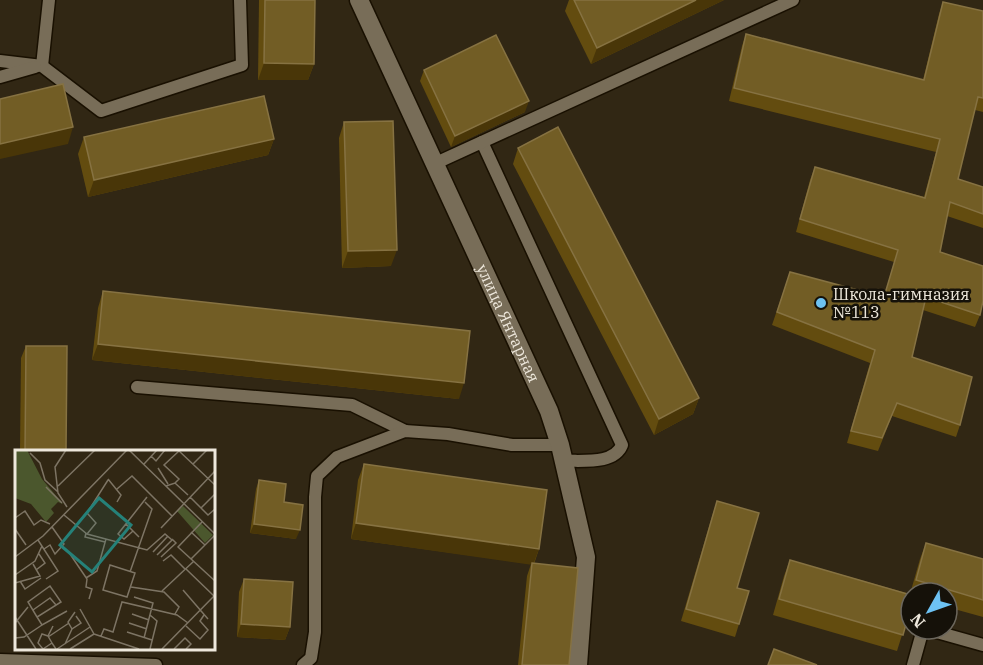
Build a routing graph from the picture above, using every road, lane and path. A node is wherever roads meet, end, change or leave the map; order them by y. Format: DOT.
graph roads {
  1 [pos="49,0"];
  2 [pos="240,0"];
  3 [pos="359,0"];
  4 [pos="794,0"];
  5 [pos="0,61"];
  6 [pos="42,66"];
  7 [pos="0,77"];
  8 [pos="482,142"];
  9 [pos="436,163"];
  10 [pos="137,387"];
  11 [pos="405,431"];
  12 [pos="562,453"];
  13 [pos="959,638"];
  14 [pos="921,641"];
  15 [pos="983,645"];
  16 [pos="0,660"];
  17 [pos="156,665"];
  18 [pos="303,665"];
  19 [pos="579,665"];
  20 [pos="913,665"];
  1 -- 6 [label="lane"];
  2 -- 6 [label="lane"];
  3 -- 9 [label="street, улица Янтарная"];
  4 -- 8 [label="lane"];
  5 -- 6 [label="lane"];
  6 -- 7 [label="lane"];
  8 -- 9 [label="lane"];
  8 -- 12 [label="lane"];
  9 -- 12 [label="street, улица Янтарная"];
  10 -- 11 [label="lane"];
  11 -- 12 [label="lane"];
  11 -- 18 [label="lane"];
  12 -- 19 [label="street, улица Янтарная"];
  13 -- 15 [label="lane"];
  14 -- 20 [label="lane"];
  16 -- 17 [label="lane"];
}
